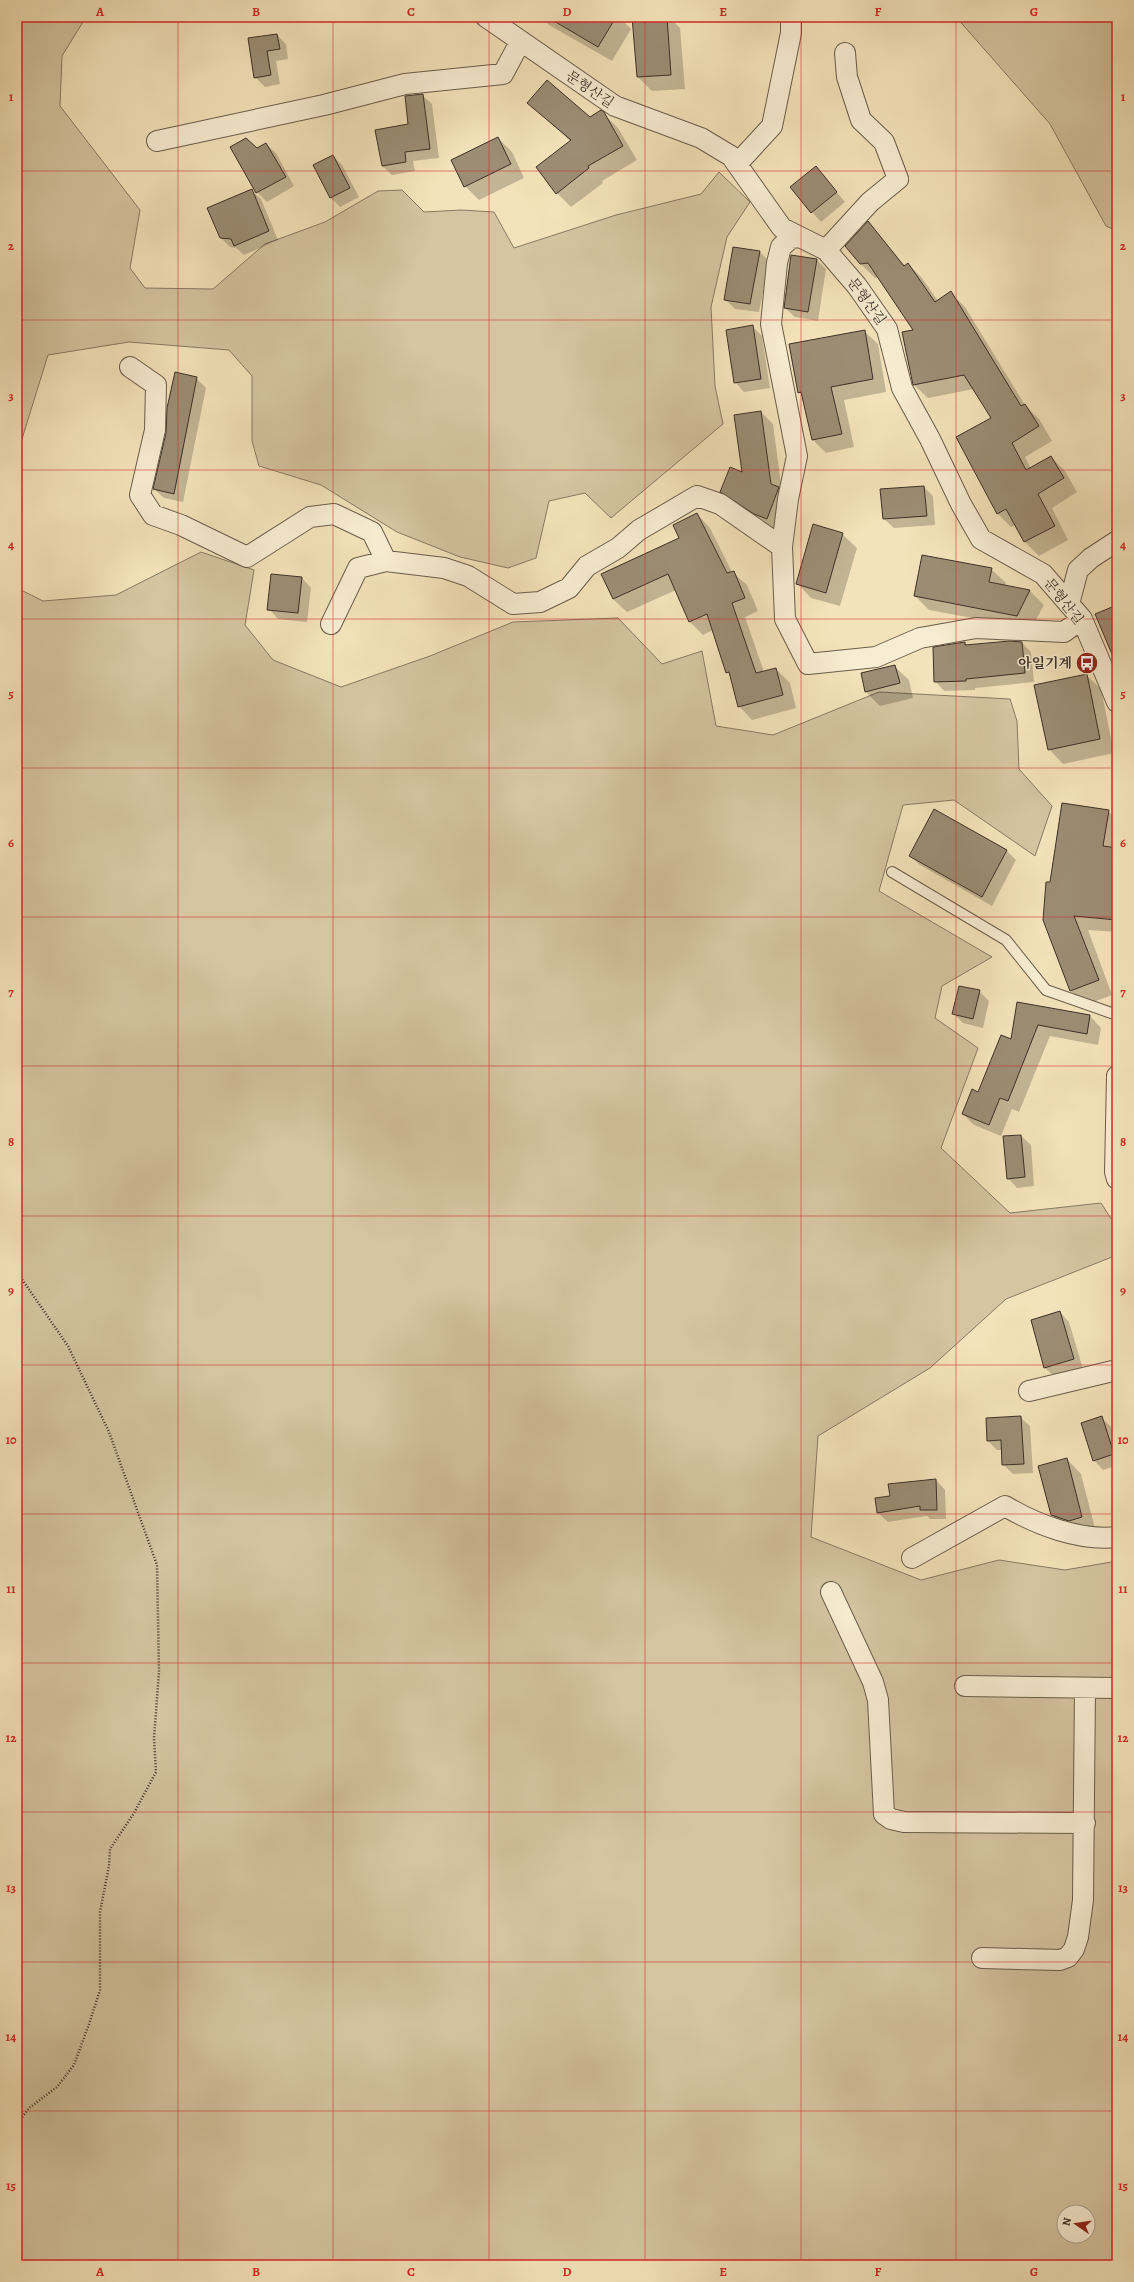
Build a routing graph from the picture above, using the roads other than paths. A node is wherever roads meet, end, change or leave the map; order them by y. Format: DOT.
graph roads {
  1 [pos="486,17"];
  2 [pos="791,17"];
  3 [pos="520,42"];
  4 [pos="846,53"];
  5 [pos="157,141"];
  6 [pos="737,164"];
  7 [pos="798,236"];
  8 [pos="826,250"];
  9 [pos="130,367"];
  10 [pos="1117,541"];
  11 [pos="782,547"];
  12 [pos="386,561"];
  13 [pos="1075,612"];
  14 [pos="331,624"];
  15 [pos="1117,702"];
  16 [pos="892,872"];
  17 [pos="1117,1014"];
  18 [pos="1117,1076"];
  19 [pos="1117,1179"];
  20 [pos="1117,1370"];
  21 [pos="1029,1391"];
  22 [pos="1117,1537"];
  23 [pos="912,1558"];
  24 [pos="831,1592"];
  25 [pos="965,1686"];
  26 [pos="1085,1688"];
  27 [pos="1117,1688"];
  28 [pos="1085,1823"];
  29 [pos="982,1958"];
  1 -- 3 [label="street, 문형산길"];
  2 -- 6 [label="street"];
  3 -- 5 [label="street"];
  3 -- 6 [label="street, 문형산길"];
  4 -- 8 [label="street"];
  6 -- 7 [label="street, 문형산길"];
  7 -- 8 [label="street, 문형산길"];
  7 -- 11 [label="street"];
  8 -- 13 [label="street, 문형산길"];
  9 -- 12 [label="street"];
  10 -- 13 [label="street"];
  11 -- 12 [label="street"];
  11 -- 13 [label="street"];
  12 -- 14 [label="street"];
  13 -- 15 [label="street, 문형산길"];
  16 -- 17 [label="lane"];
  18 -- 19 [label="street"];
  20 -- 21 [label="street"];
  22 -- 23 [label="street"];
  24 -- 28 [label="street"];
  25 -- 26 [label="street"];
  26 -- 27 [label="street"];
  26 -- 28 [label="street"];
  28 -- 29 [label="street"];
}
